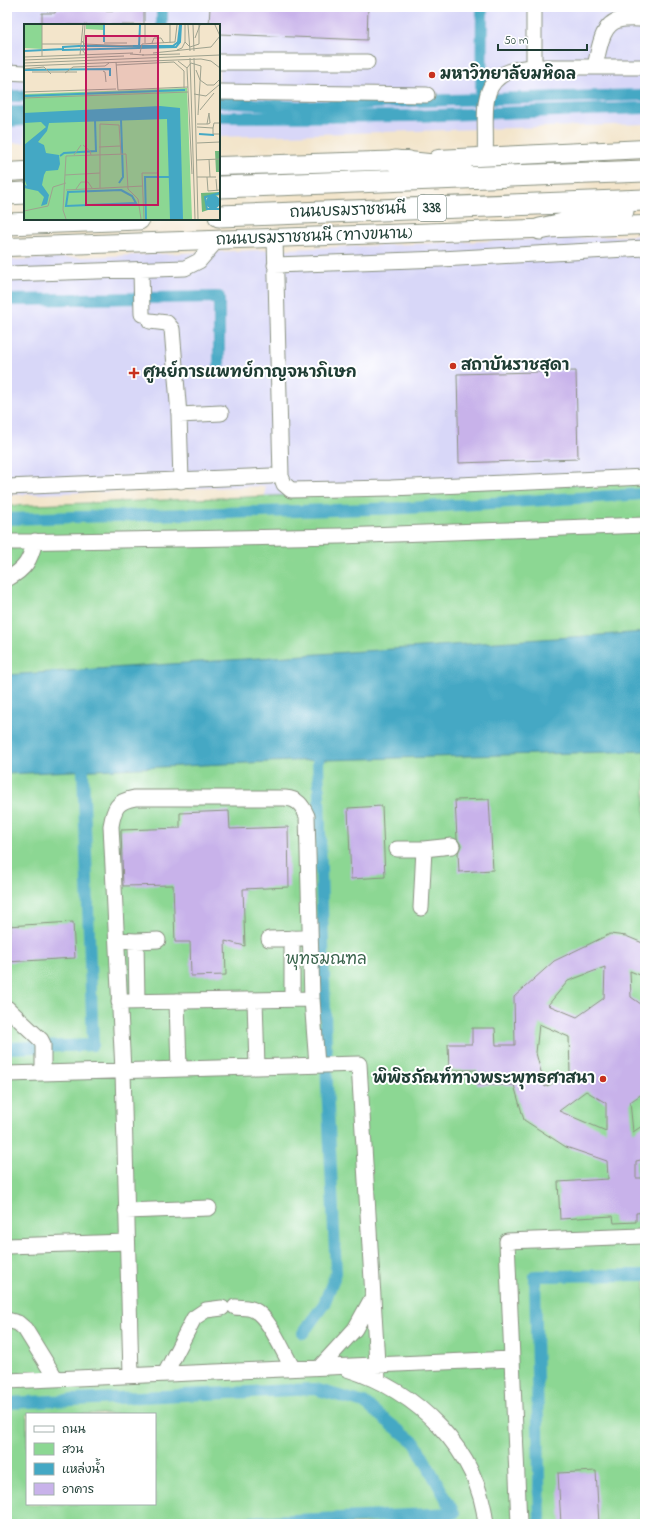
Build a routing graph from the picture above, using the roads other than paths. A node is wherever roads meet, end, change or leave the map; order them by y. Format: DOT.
graph roads {
  1 [pos="534,7"];
  2 [pos="645,19"];
  3 [pos="220,62"];
  4 [pos="367,62"];
  5 [pos="595,66"];
  6 [pos="534,67"];
  7 [pos="645,67"];
  8 [pos="7,72"];
  9 [pos="24,73"];
  10 [pos="220,92"];
  11 [pos="427,95"];
  12 [pos="645,149"];
  13 [pos="485,156"];
  14 [pos="396,161"];
  15 [pos="220,166"];
  16 [pos="24,171"];
  17 [pos="645,171"];
  18 [pos="7,172"];
  19 [pos="533,176"];
  20 [pos="220,187"];
  21 [pos="7,194"];
  22 [pos="24,194"];
  23 [pos="645,200"];
  24 [pos="645,206"];
  25 [pos="220,216"];
  26 [pos="113,220"];
  27 [pos="7,224"];
  28 [pos="645,225"];
  29 [pos="540,229"];
  30 [pos="275,238"];
  31 [pos="218,240"];
  32 [pos="7,247"];
  33 [pos="645,248"];
  34 [pos="275,265"];
  35 [pos="141,270"];
  36 [pos="7,274"];
  37 [pos="221,413"];
  38 [pos="179,415"];
  39 [pos="276,476"];
  40 [pos="645,477"];
  41 [pos="181,481"];
  42 [pos="7,487"];
  43 [pos="645,525"];
  44 [pos="35,541"];
  45 [pos="7,542"];
  46 [pos="7,578"];
  47 [pos="452,846"];
  48 [pos="397,849"];
  49 [pos="424,849"];
  50 [pos="421,908"];
  51 [pos="292,938"];
  52 [pos="310,938"];
  53 [pos="269,939"];
  54 [pos="117,940"];
  55 [pos="158,940"];
  56 [pos="136,941"];
  57 [pos="292,999"];
  58 [pos="312,999"];
  59 [pos="255,1000"];
  60 [pos="177,1001"];
  61 [pos="119,1002"];
  62 [pos="137,1002"];
  63 [pos="7,1008"];
  64 [pos="317,1065"];
  65 [pos="43,1066"];
  66 [pos="257,1067"];
  67 [pos="179,1069"];
  68 [pos="122,1071"];
  69 [pos="7,1074"];
  70 [pos="209,1208"];
  71 [pos="126,1211"];
  72 [pos="642,1236"];
  73 [pos="127,1242"];
  74 [pos="7,1246"];
  75 [pos="372,1296"];
  76 [pos="7,1320"];
  77 [pos="512,1359"];
  78 [pos="377,1364"];
  79 [pos="340,1366"];
  80 [pos="292,1367"];
  81 [pos="320,1367"];
  82 [pos="165,1374"];
  83 [pos="131,1375"];
  84 [pos="56,1379"];
  85 [pos="378,1380"];
  86 [pos="7,1381"];
  87 [pos="486,1524"];
  88 [pos="519,1524"];
  1 -- 6 [label="street"];
  2 -- 5 [label="street"];
  3 -- 4 [label="street"];
  5 -- 6 [label="street"];
  5 -- 7 [label="street"];
  6 -- 13 [label="street"];
  8 -- 9 [label="street"];
  10 -- 11 [label="street"];
  12 -- 13 [label="main road"];
  13 -- 14 [label="main road"];
  14 -- 15 [label="main road"];
  14 -- 19 [label="highway"];
  16 -- 18 [label="main road"];
  17 -- 19 [label="highway, ถนนบรมราชชนนี / 338"];
  19 -- 20 [label="highway, ถนนบรมราชชนนี / 338"];
  21 -- 22 [label="highway"];
  23 -- 25 [label="highway, ถนนบรมราชชนนี / 338"];
  24 -- 29 [label="highway"];
  26 -- 27 [label="highway"];
  28 -- 29 [label="main road, ถนนบรมราชชนนี (ทางขนาน) / 338"];
  29 -- 30 [label="main road, ถนนบรมราชชนนี (ทางขนาน) / 338"];
  30 -- 31 [label="main road, ถนนบรมราชชนนี (ทางขนาน) / 338"];
  30 -- 34 [label="street"];
  31 -- 32 [label="main road, ถนนบรมราชชนนี (ทางขนาน) / 338"];
  31 -- 35 [label="street"];
  33 -- 34 [label="street"];
  34 -- 39 [label="street"];
  35 -- 36 [label="street"];
  35 -- 38 [label="street"];
  37 -- 38 [label="street"];
  38 -- 41 [label="street"];
  39 -- 40 [label="street"];
  39 -- 41 [label="street"];
  41 -- 42 [label="street"];
  43 -- 44 [label="street"];
  44 -- 45 [label="street"];
  44 -- 46 [label="street"];
  47 -- 49 [label="street"];
  48 -- 49 [label="street"];
  49 -- 50 [label="street"];
  51 -- 52 [label="street"];
  51 -- 53 [label="street"];
  51 -- 57 [label="street"];
  52 -- 54 [label="street"];
  52 -- 58 [label="street"];
  54 -- 56 [label="street"];
  54 -- 61 [label="street"];
  55 -- 56 [label="street"];
  56 -- 62 [label="street"];
  57 -- 58 [label="street"];
  57 -- 59 [label="street"];
  58 -- 64 [label="street"];
  59 -- 60 [label="street"];
  59 -- 66 [label="street"];
  60 -- 62 [label="street"];
  60 -- 67 [label="street"];
  61 -- 62 [label="street"];
  61 -- 68 [label="street"];
  63 -- 65 [label="street"];
  64 -- 66 [label="street"];
  64 -- 75 [label="street"];
  65 -- 68 [label="street"];
  65 -- 69 [label="street"];
  66 -- 67 [label="street"];
  67 -- 68 [label="street"];
  68 -- 71 [label="street"];
  70 -- 71 [label="street"];
  71 -- 73 [label="street"];
  72 -- 77 [label="street"];
  73 -- 74 [label="street"];
  73 -- 83 [label="street"];
  75 -- 78 [label="street"];
  75 -- 81 [label="street"];
  76 -- 84 [label="street"];
  77 -- 78 [label="street"];
  77 -- 88 [label="street"];
  78 -- 79 [label="street"];
  78 -- 85 [label="street"];
  79 -- 81 [label="street"];
  79 -- 85 [label="street"];
  80 -- 81 [label="street"];
  80 -- 82 [label="street"];
  80 -- 82 [label="street"];
  82 -- 83 [label="street"];
  83 -- 84 [label="street"];
  84 -- 86 [label="street"];
  85 -- 87 [label="street"];
}
